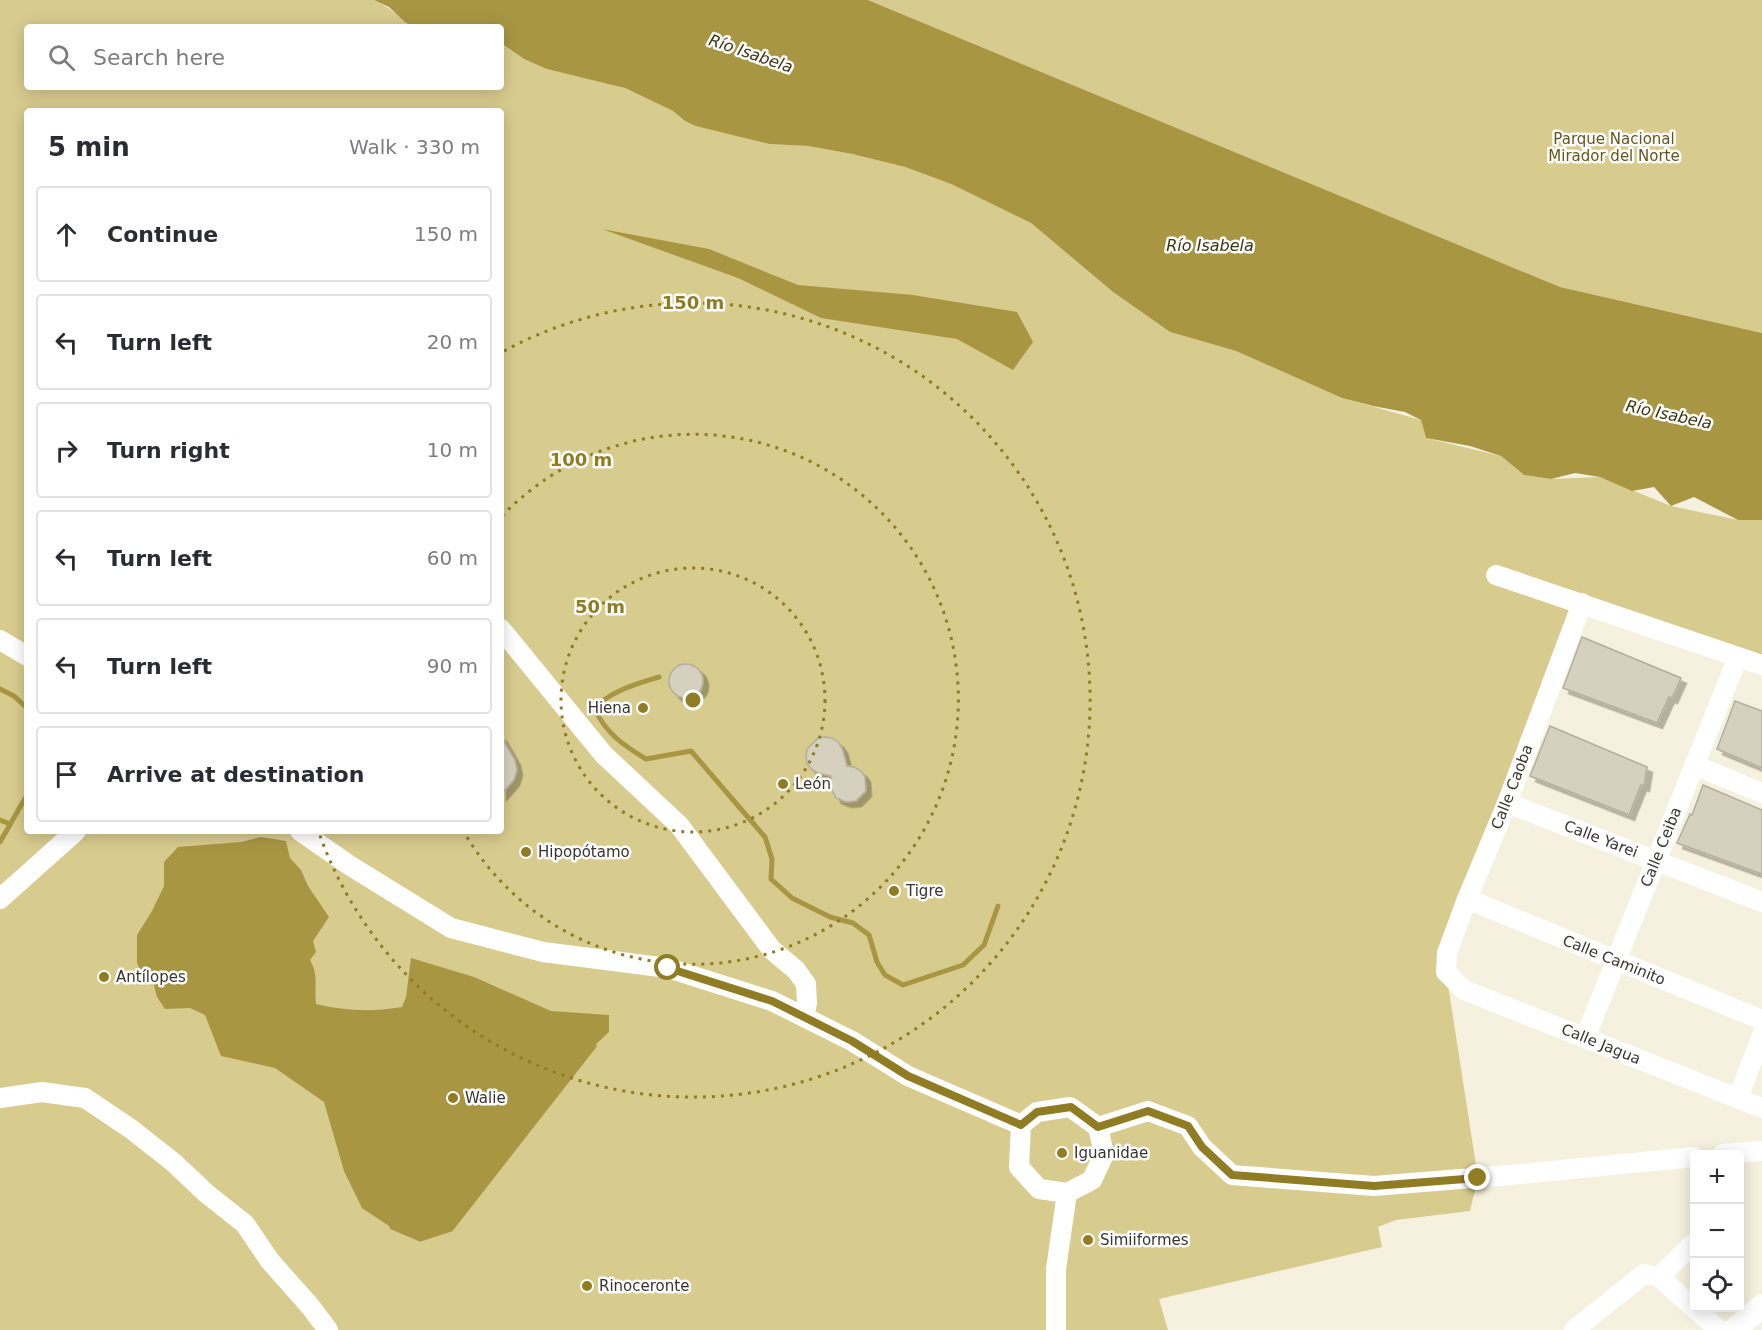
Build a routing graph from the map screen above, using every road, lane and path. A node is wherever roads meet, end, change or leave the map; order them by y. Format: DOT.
graph roads {
  1 [pos="1496,575"];
  2 [pos="1582,603"];
  3 [pos="504,633"];
  4 [pos="0,640"];
  5 [pos="24,654"];
  6 [pos="1738,657"];
  7 [pos="1762,665"];
  8 [pos="1694,765"];
  9 [pos="1762,793"];
  10 [pos="1507,803"];
  11 [pos="73,834"];
  12 [pos="304,834"];
  13 [pos="1656,860"];
  14 [pos="0,899"];
  15 [pos="1467,899"];
  16 [pos="1762,902"];
  17 [pos="1616,961"];
  18 [pos="1446,972"];
  19 [pos="804,1017"];
  20 [pos="1762,1020"];
  21 [pos="1762,1035"];
  22 [pos="1585,1038"];
  23 [pos="0,1098"];
  24 [pos="1738,1098"];
  25 [pos="1762,1108"];
  26 [pos="1021,1125"];
  27 [pos="1098,1127"];
  28 [pos="1762,1151"];
  29 [pos="1744,1153"];
  30 [pos="1690,1157"];
  31 [pos="1067,1193"];
  32 [pos="1690,1248"];
  33 [pos="1659,1277"];
  34 [pos="1762,1306"];
  35 [pos="328,1330"];
  36 [pos="1056,1330"];
  37 [pos="1574,1330"];
  38 [pos="1719,1330"];
  39 [pos="1734,1330"];
  1 -- 2 [label="street"];
  2 -- 6 [label="street"];
  2 -- 10 [label="street, Calle Caoba"];
  3 -- 19 [label="street"];
  4 -- 5 [label="street"];
  6 -- 7 [label="street"];
  6 -- 8 [label="street, Calle Ceiba"];
  8 -- 9 [label="street"];
  8 -- 13 [label="street, Calle Ceiba"];
  10 -- 13 [label="street, Calle Yarei"];
  10 -- 15 [label="street, Calle Caoba"];
  11 -- 14 [label="street"];
  12 -- 19 [label="street"];
  13 -- 16 [label="street, Calle Yarei"];
  13 -- 17 [label="street, Calle Ceiba"];
  15 -- 17 [label="street, Calle Caminito"];
  15 -- 18 [label="street, Calle Caoba"];
  17 -- 20 [label="street, Calle Caminito"];
  17 -- 22 [label="street, Calle Ceiba"];
  18 -- 22 [label="street, Calle Jagua"];
  19 -- 26 [label="street"];
  21 -- 24 [label="street"];
  22 -- 24 [label="street, Calle Jagua"];
  23 -- 35 [label="street"];
  24 -- 25 [label="street, Calle Jagua"];
  26 -- 27 [label="street"];
  26 -- 31 [label="street"];
  27 -- 30 [label="street"];
  27 -- 31 [label="street"];
  28 -- 29 [label="street"];
  31 -- 36 [label="street"];
  32 -- 33 [label="street"];
  33 -- 37 [label="street"];
  33 -- 38 [label="street"];
  34 -- 39 [label="main road"];
}
